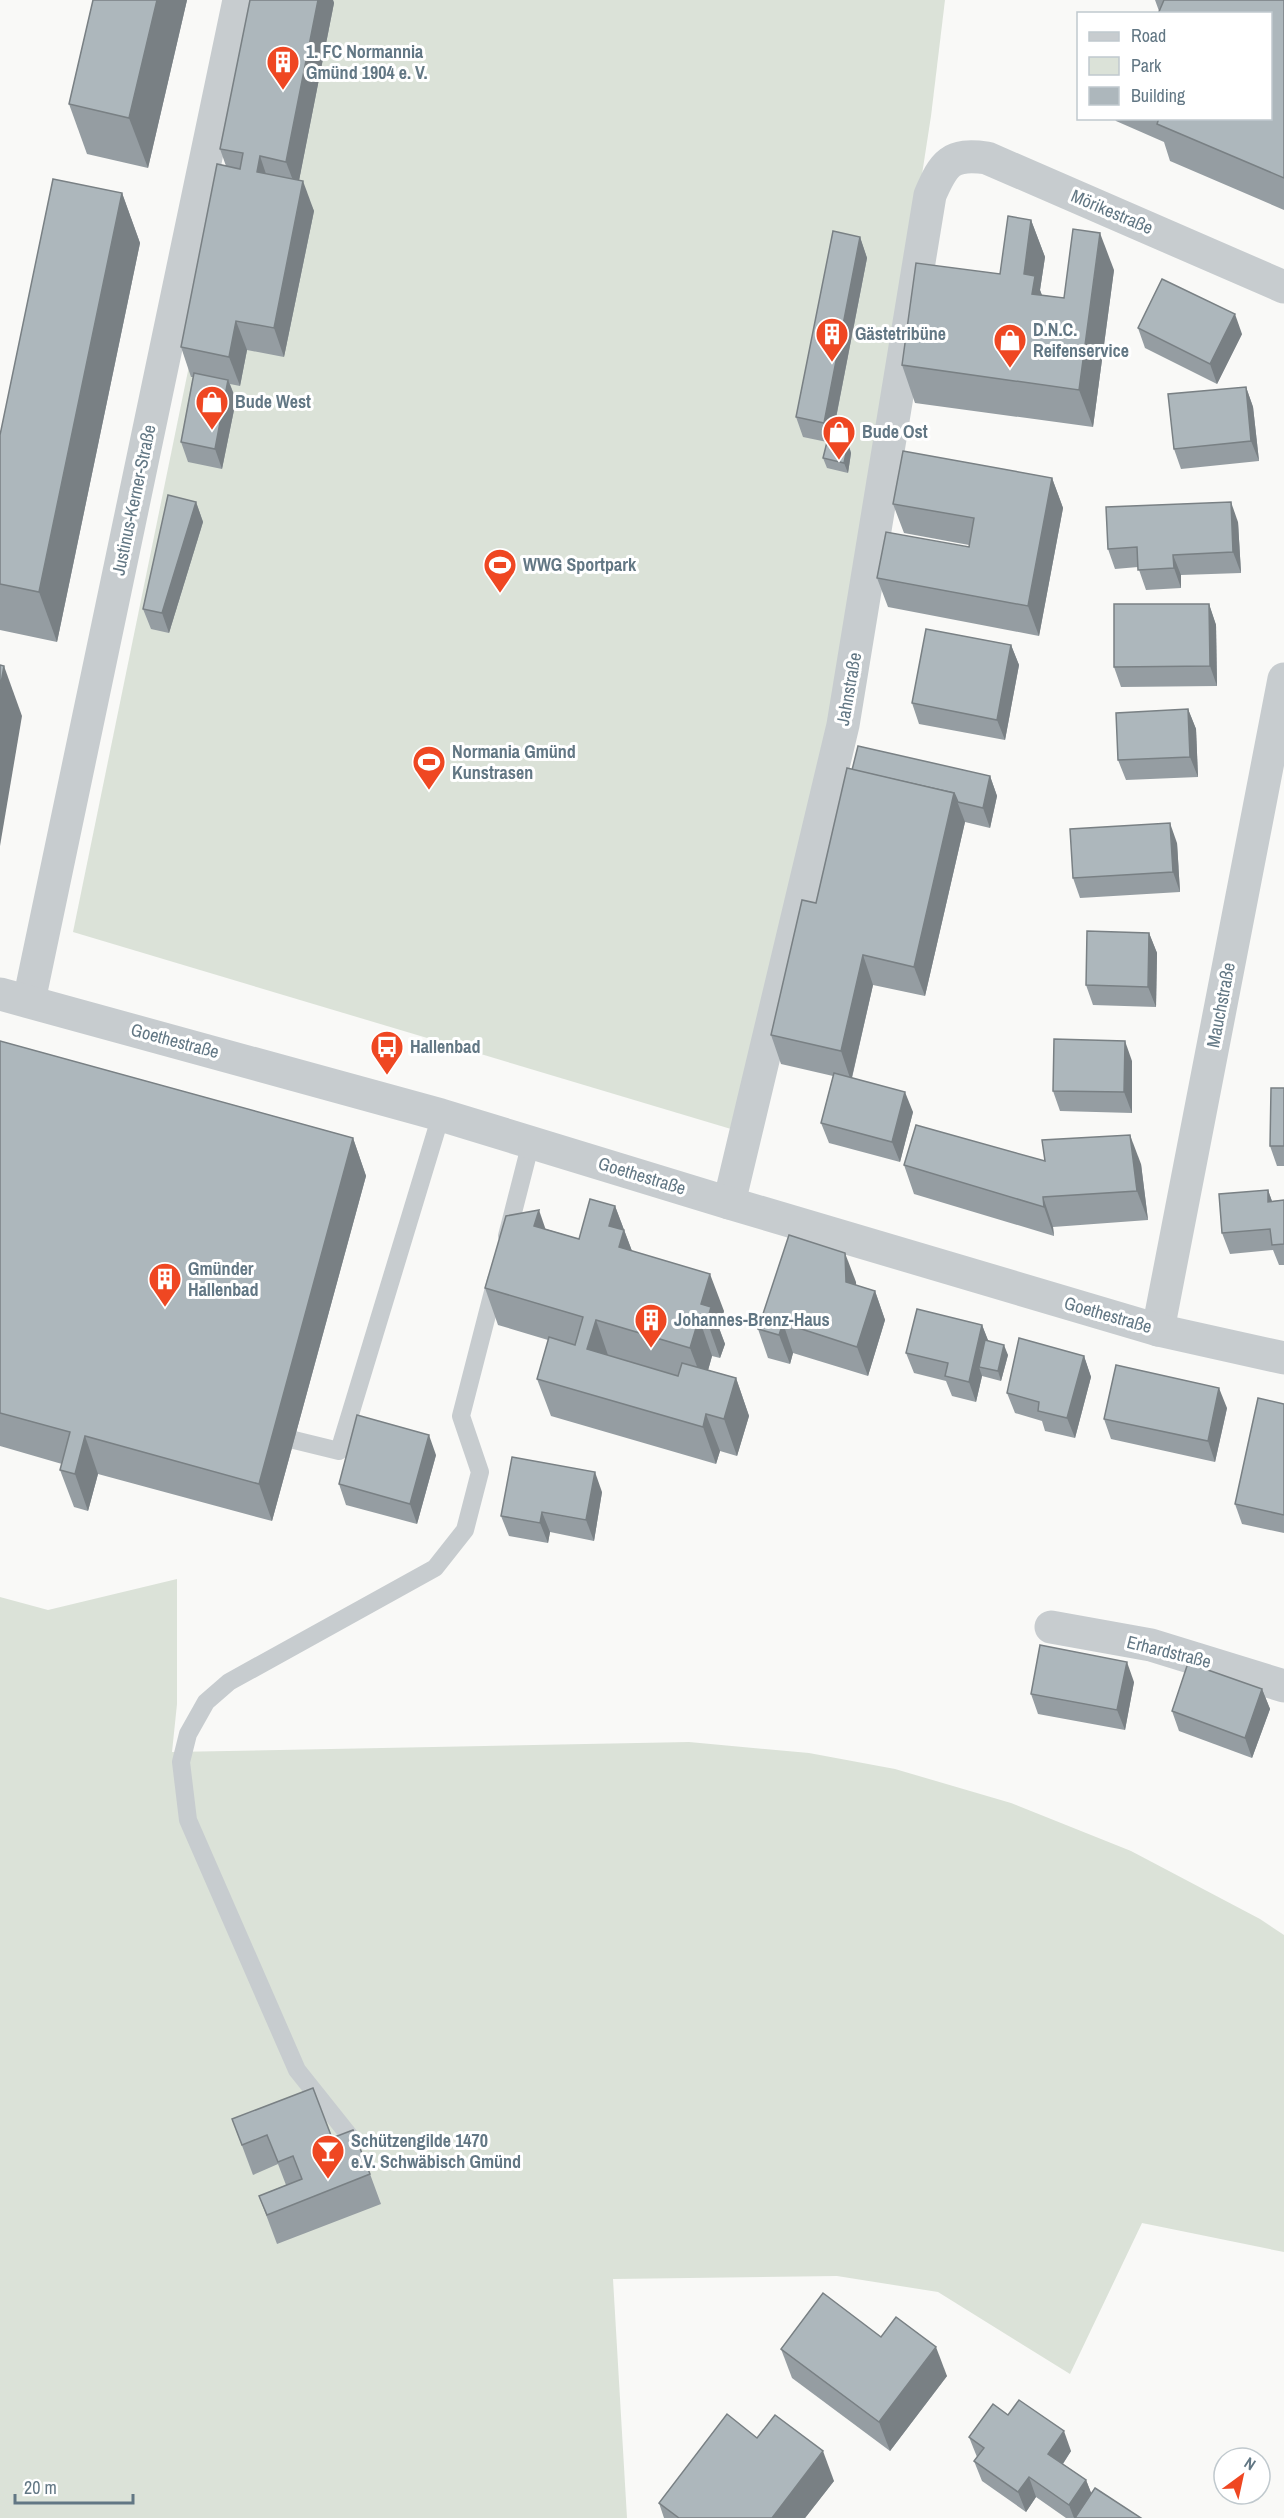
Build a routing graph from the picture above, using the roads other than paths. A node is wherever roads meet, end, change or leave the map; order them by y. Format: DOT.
graph roads {
  1 [pos="239,0"];
  2 [pos="941,170"];
  3 [pos="1284,286"];
  4 [pos="1284,679"];
  5 [pos="14,998"];
  6 [pos="441,1114"];
  7 [pos="531,1142"];
  8 [pos="729,1203"];
  9 [pos="1158,1330"];
  10 [pos="1284,1358"];
  11 [pos="294,1440"];
  12 [pos="1052,1628"];
  13 [pos="1284,1686"];
  14 [pos="352,2139"];
  1 -- 5 [label="street, Justinus-Kerner-Straße"];
  2 -- 3 [label="street, Mörikestraße"];
  2 -- 8 [label="street, Jahnstraße"];
  4 -- 9 [label="street, Mauchstraße"];
  5 -- 6 [label="street, Goethestraße"];
  6 -- 7 [label="street, Goethestraße"];
  6 -- 11 [label="lane"];
  7 -- 8 [label="street, Goethestraße"];
  7 -- 14 [label="lane"];
  8 -- 9 [label="street, Goethestraße"];
  9 -- 10 [label="street, Goethestraße"];
  12 -- 13 [label="street, Erhardstraße"];
}
